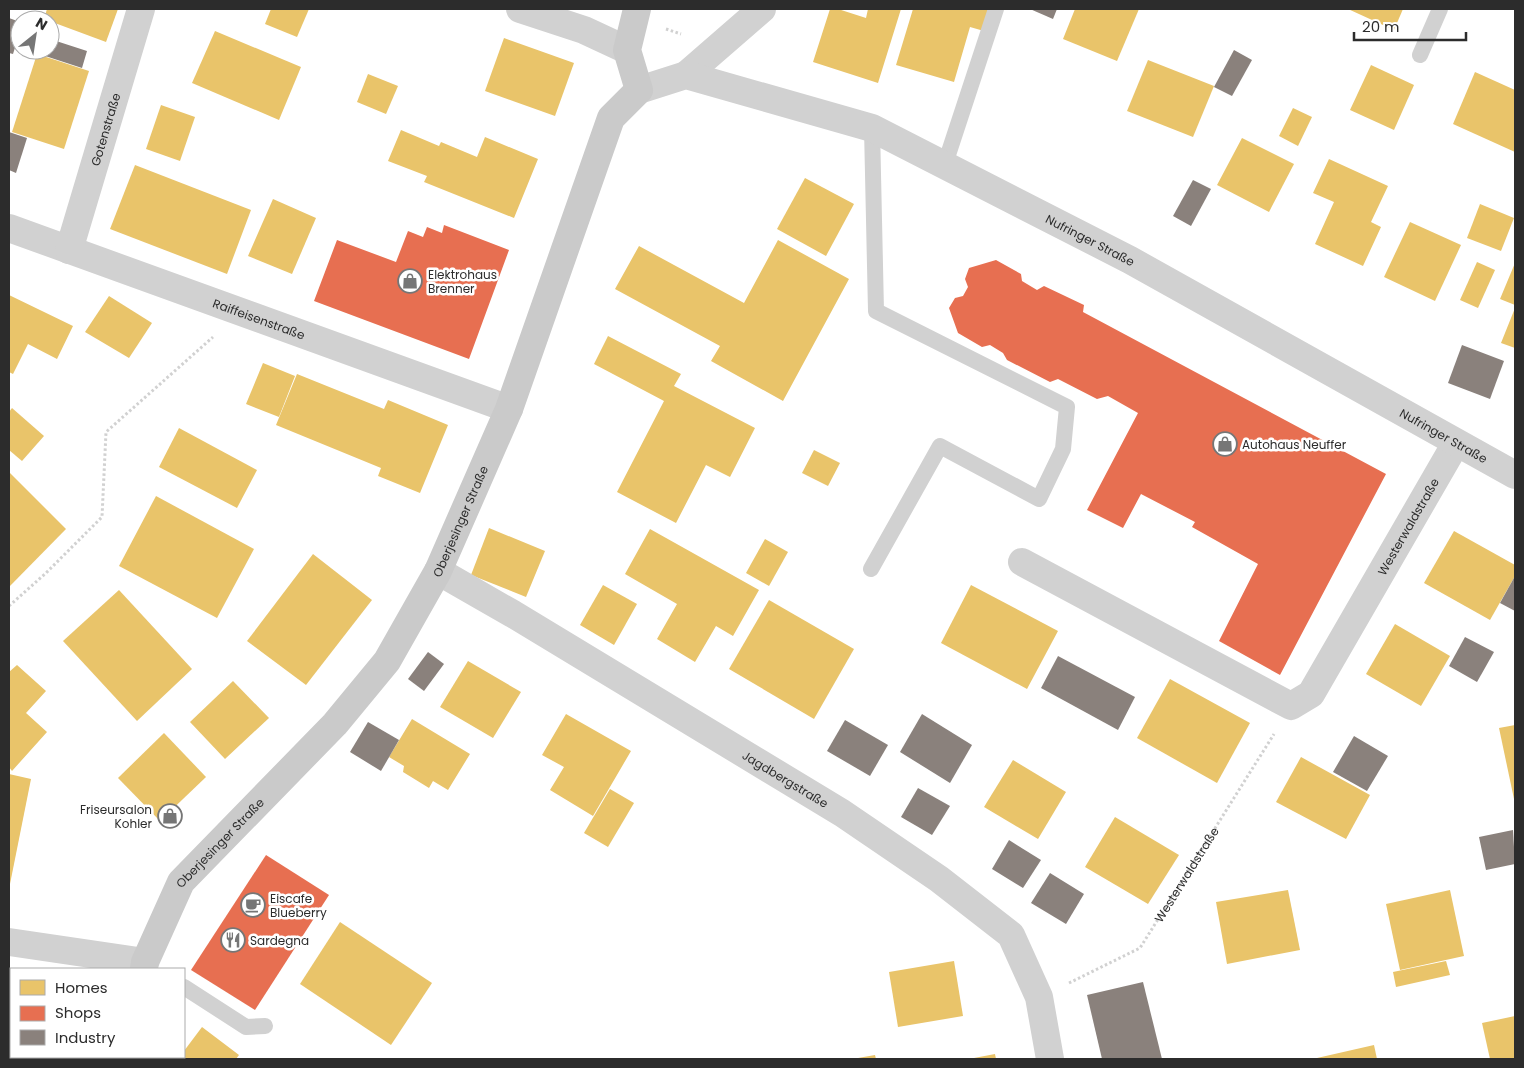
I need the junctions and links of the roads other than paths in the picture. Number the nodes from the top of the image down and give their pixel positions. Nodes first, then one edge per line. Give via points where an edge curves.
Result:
1 (141, 9) edge
2 (520, 9) edge
3 (762, 9) edge
4 (996, 9) edge
5 (1440, 9) edge
6 (636, 13) edge
7 (627, 50) junction
8 (1420, 55) dead end
9 (686, 75) junction
10 (639, 90) junction
11 (872, 128) junction
12 (945, 164) junction
13 (9, 228) edge
14 (69, 250) junction
15 (509, 409) junction
16 (1456, 442) junction
17 (1515, 475) edge
18 (1022, 562) dead end
19 (871, 569) dead end
20 (438, 571) junction
21 (9, 942) edge
22 (148, 967) edge
23 (185, 988) edge
24 (265, 1026) dead end
25 (1050, 1059) edge

1 - 14 street, Gotenstraße
2 - 7 street via 584,30
3 - 9 street
4 - 12 lane
5 - 8 lane
6 - 7 main road
7 - 10 main road
9 - 10 street
9 - 11 street, Nufringer Straße
10 - 15 main road, Oberjesinger Straße via 611,118
11 - 12 street, Nufringer Straße
11 - 19 lane via 876,311 1067,407 1063,449 1039,499 940,446
12 - 16 street, Nufringer Straße via 1130,260
13 - 14 street, Raiffeisenstraße
14 - 15 street, Raiffeisenstraße
15 - 20 main road, Oberjesinger Straße
16 - 17 street, Nufringer Straße
16 - 18 street, Westerwaldstraße via 1311,694 1291,706
20 - 22 main road, Oberjesinger Straße via 387,660 335,724 182,882
20 - 25 street, Jagdbergstraße via 842,813 939,879 1011,934 1039,997
21 - 22 street
23 - 24 lane via 246,1027

